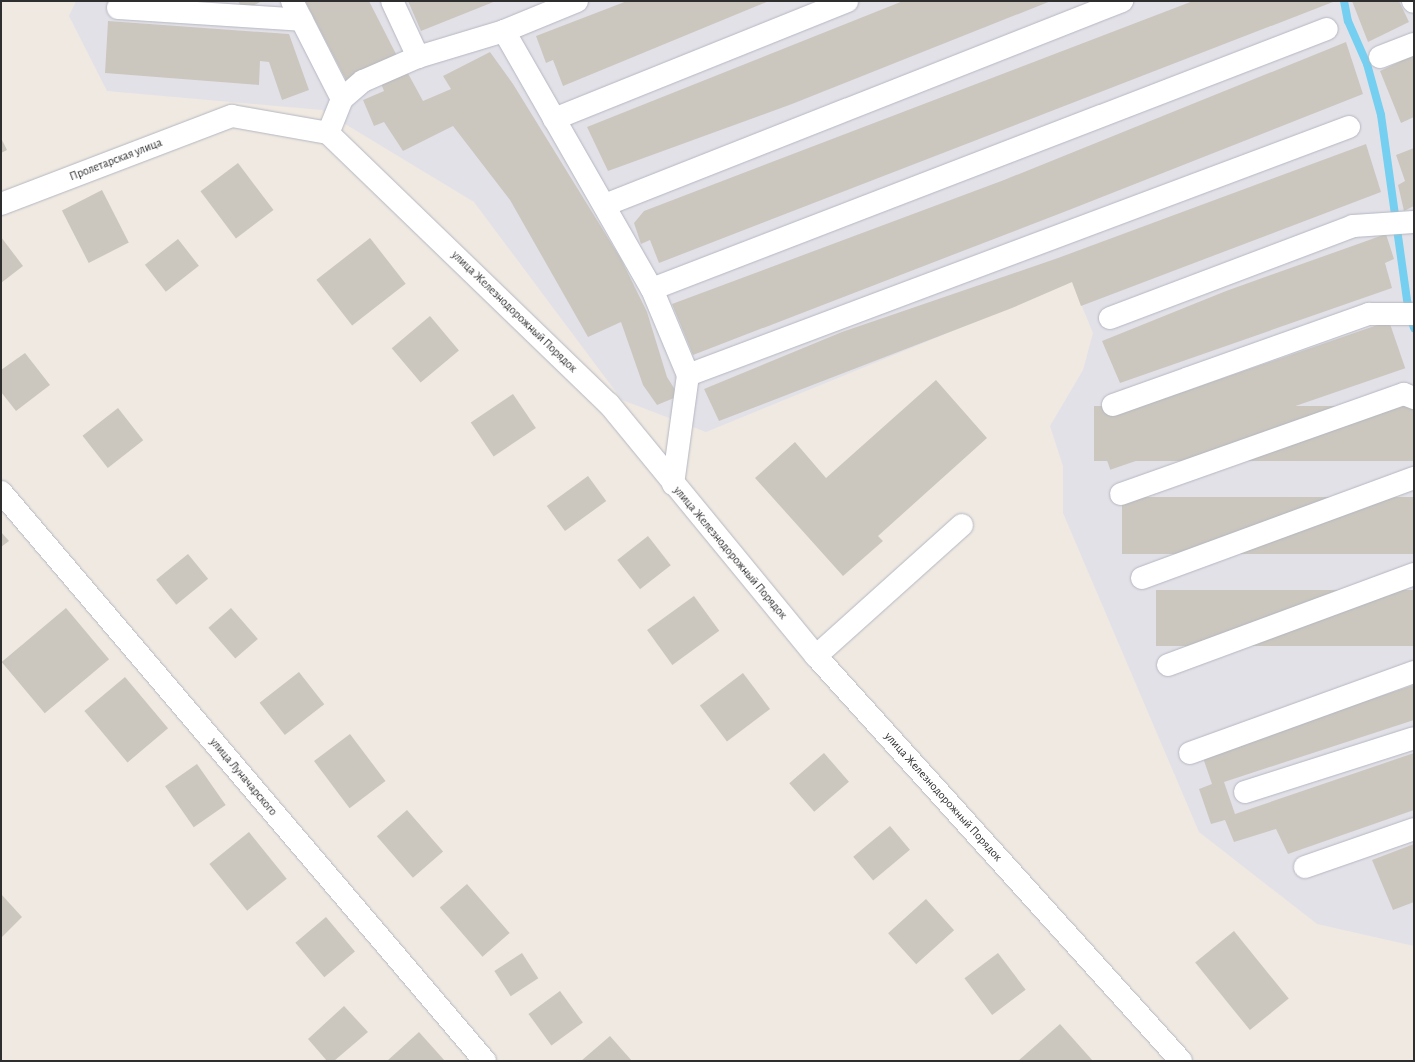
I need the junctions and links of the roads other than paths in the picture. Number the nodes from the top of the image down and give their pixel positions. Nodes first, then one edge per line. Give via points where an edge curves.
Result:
1 (392, 1) edge
2 (577, 1) edge
3 (847, 1) edge
4 (1122, 1) edge
5 (118, 8) dead end
6 (297, 10) edge
7 (1327, 29) dead end
8 (504, 31) junction
9 (1414, 44) edge
10 (418, 56) junction
11 (1380, 57) dead end
12 (342, 99) junction
13 (554, 119) junction
14 (1349, 127) dead end
15 (328, 133) junction
16 (1, 204) edge
17 (605, 205) junction
18 (1414, 222) edge
19 (652, 289) junction
20 (1414, 314) edge
21 (1110, 318) dead end
22 (688, 375) junction
23 (1414, 398) edge
24 (1114, 405) dead end
25 (1414, 478) edge
26 (673, 484) junction
27 (1, 492) edge
28 (1122, 494) dead end
29 (962, 525) dead end
30 (1414, 574) edge
31 (1142, 578) dead end
32 (816, 656) junction
33 (1168, 665) dead end
34 (1414, 672) edge
35 (1414, 738) edge
36 (1190, 754) dead end
37 (1245, 792) dead end
38 (1414, 829) edge
39 (1305, 867) dead end
40 (485, 1061) edge
41 (1181, 1061) edge

1 - 10 street
2 - 8 street
3 - 13 street
4 - 17 street
5 - 6 street
6 - 12 street
7 - 19 street
8 - 10 street
8 - 13 street
9 - 11 street
10 - 12 street via 363,81
12 - 15 street
13 - 17 street
14 - 22 street
15 - 16 street, Пролетарская улица via 232,116
15 - 26 street, улица Железнодорожный Порядок via 609,404
17 - 19 street
18 - 21 street via 1353,226
19 - 22 street
20 - 24 street via 1369,314
22 - 26 street
23 - 28 street via 1404,394
25 - 31 street
26 - 32 street, улица Железнодорожный Порядок
27 - 40 street, улица Луначарского
29 - 32 street
30 - 33 street
32 - 41 street, улица Железнодорожный Порядок
34 - 36 street
35 - 37 street
38 - 39 street

